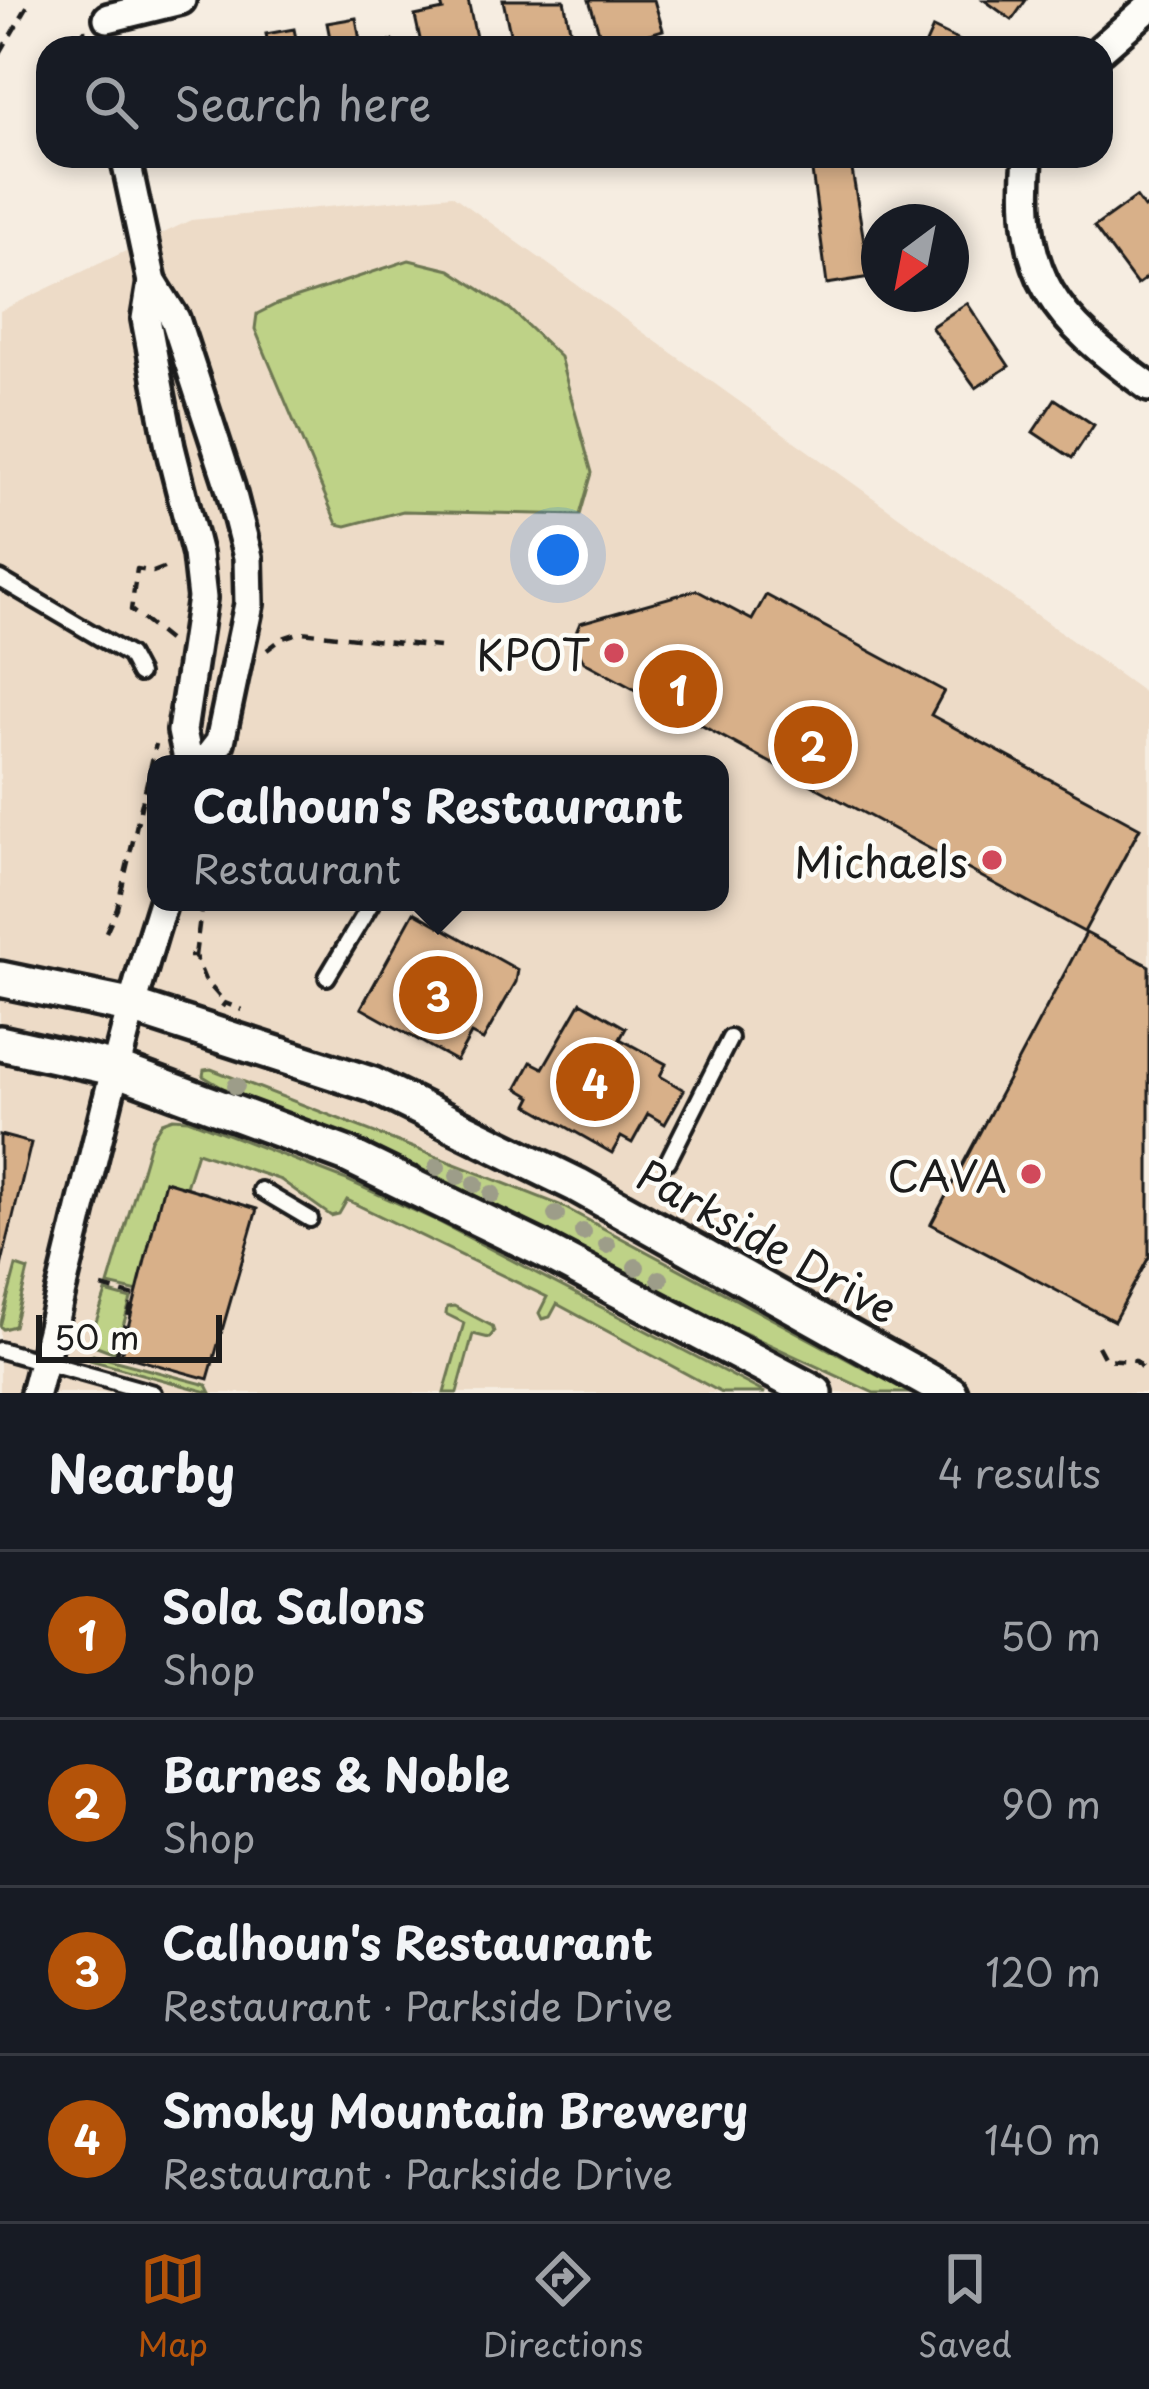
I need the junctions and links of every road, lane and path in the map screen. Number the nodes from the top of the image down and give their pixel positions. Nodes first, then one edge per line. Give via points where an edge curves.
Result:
1 (32, 0) edge
2 (181, 0) edge
3 (1149, 7) edge
4 (107, 9) edge
5 (1113, 38) edge
6 (0, 53) edge
7 (128, 168) edge
8 (1027, 168) edge
9 (152, 282) junction
10 (1149, 387) edge
11 (230, 487) junction
12 (183, 500) junction
13 (0, 579) edge
14 (135, 592) dead end
15 (173, 646) dead end
16 (440, 647) dead end
17 (261, 655) dead end
18 (139, 674) dead end
19 (156, 743) dead end
20 (153, 755) edge
21 (187, 755) edge
22 (210, 755) edge
23 (147, 781) edge
24 (160, 911) edge
25 (200, 911) edge
26 (367, 911) edge
27 (106, 932) dead end
28 (327, 977) dead end
29 (0, 979) edge
30 (225, 1003) dead end
31 (129, 1006) junction
32 (730, 1038) dead end
33 (0, 1043) edge
34 (113, 1068) junction
35 (668, 1161) dead end
36 (260, 1190) dead end
37 (310, 1219) dead end
38 (102, 1287) dead end
39 (1098, 1346) dead end
40 (0, 1350) edge
41 (116, 1358) dead end
42 (43, 1361) junction
43 (1145, 1372) dead end
44 (35, 1393) edge
45 (153, 1393) edge
46 (814, 1393) edge
47 (950, 1393) edge

1 - 6 path
2 - 4 street
3 - 5 street
7 - 9 street
8 - 10 street via 1033,256 1053,304
9 - 11 street via 175,319
9 - 12 street via 146,319
11 - 12 street
11 - 22 street via 248,557 249,604 220,742
12 - 21 street via 202,598 182,731
13 - 18 lane via 129,655
14 - 15 path via 131,610
16 - 17 path via 301,632
19 - 20 path
23 - 27 path
24 - 31 street
25 - 30 path via 192,956
26 - 28 lane
29 - 31 street, Parkside Drive
31 - 34 street
31 - 47 street, Parkside Drive via 373,1085 578,1185
32 - 35 lane
33 - 34 street
34 - 42 street
34 - 46 street via 345,1154
36 - 37 lane
38 - 41 path via 134,1296
39 - 43 path via 1106,1359 1136,1361
40 - 42 lane
42 - 44 street
42 - 45 lane

